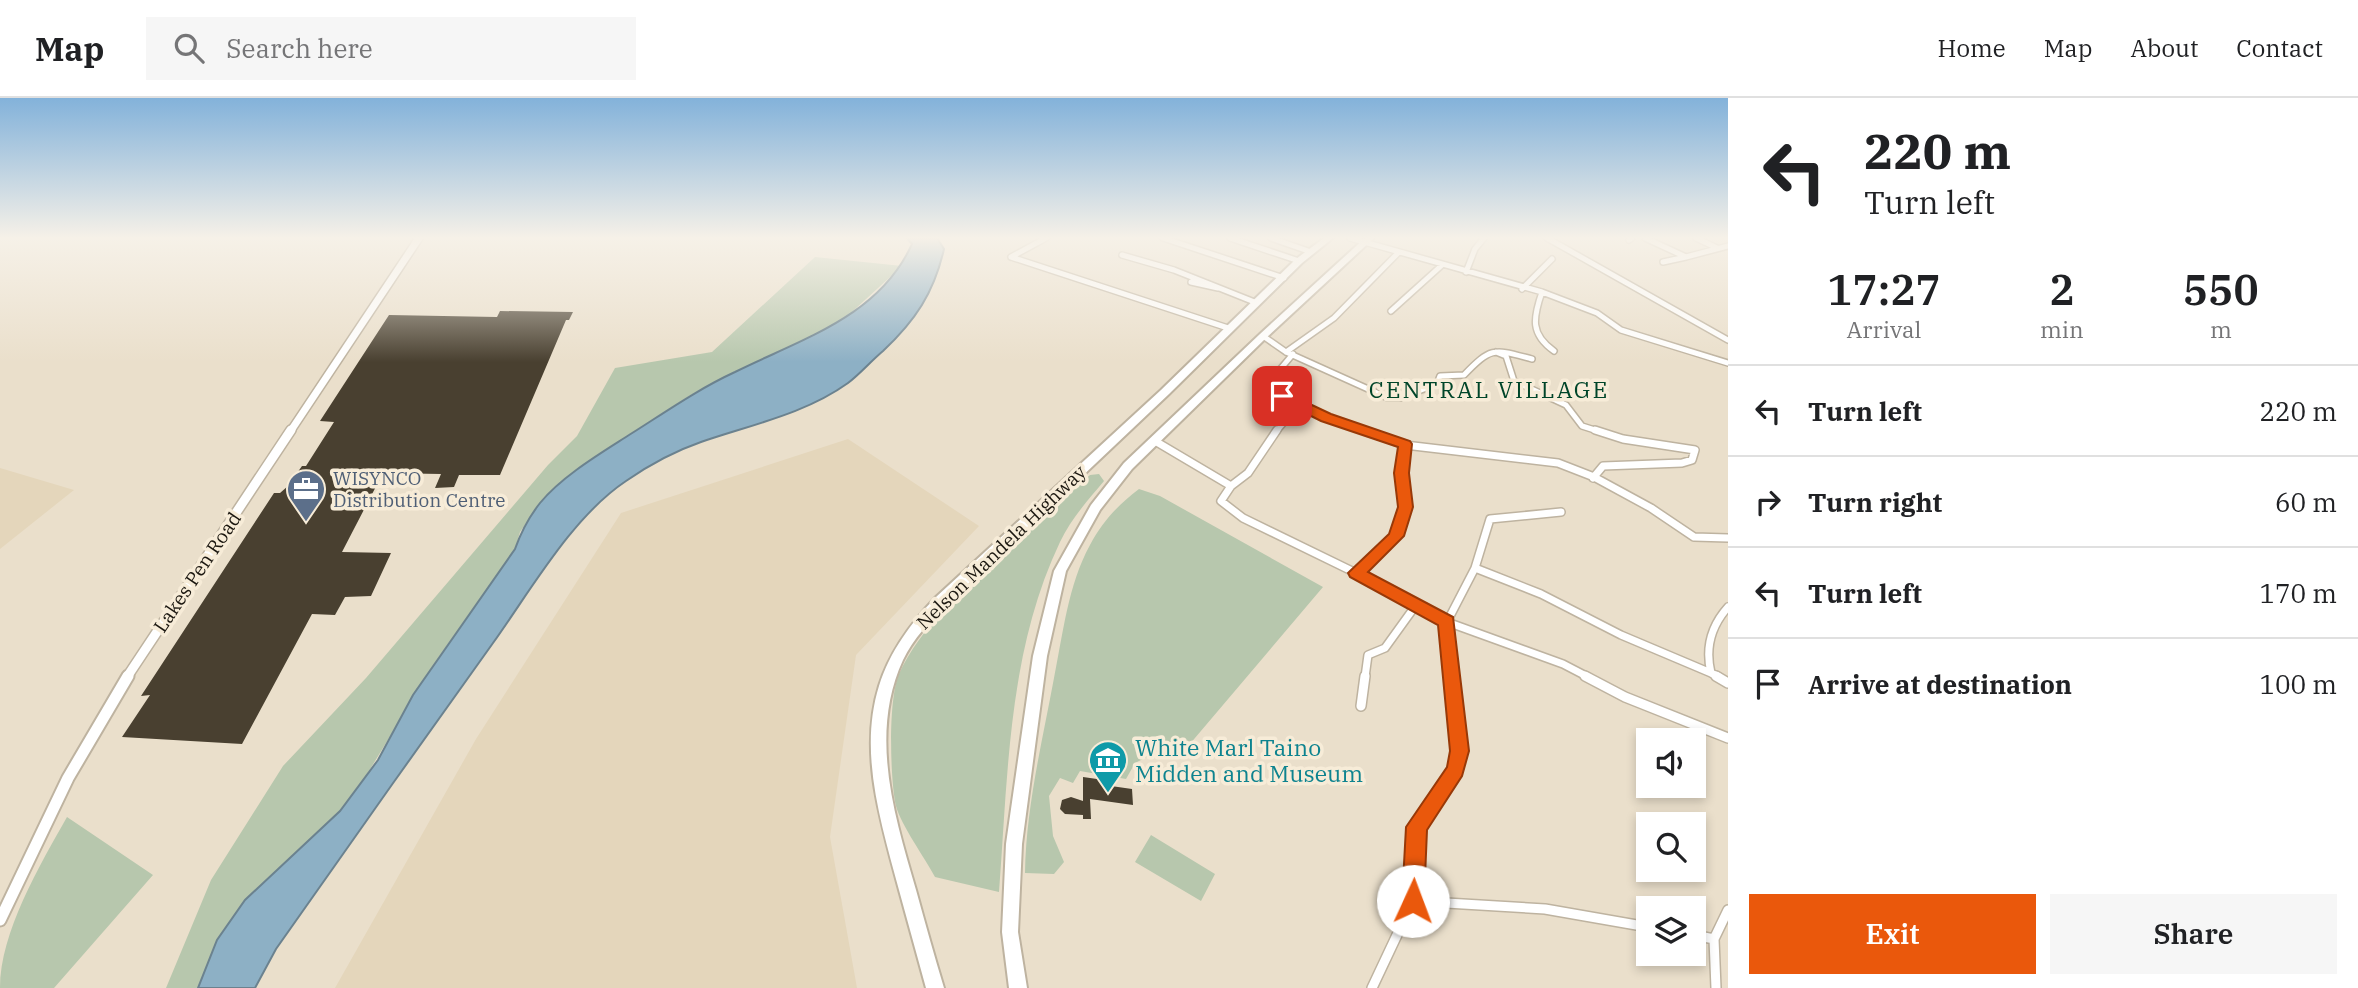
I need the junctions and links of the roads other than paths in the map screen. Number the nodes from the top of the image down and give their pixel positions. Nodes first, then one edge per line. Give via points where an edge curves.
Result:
1 (391, 280) edge
2 (1080, 280) edge
3 (1206, 280) edge
4 (1282, 280) edge
5 (1324, 280) edge
6 (1372, 280) edge
7 (1431, 280) edge
8 (1491, 280) edge
9 (1531, 280) edge
10 (1622, 280) edge
11 (1191, 282) dead end
12 (1218, 288) junction
13 (1522, 289) junction
14 (1542, 292) junction
15 (1257, 303) junction
16 (1391, 311) dead end
17 (1231, 329) junction
18 (1263, 335) junction
19 (1726, 337) edge
20 (1553, 351) dead end
21 (1496, 352) junction
22 (1289, 353) junction
23 (1532, 359) dead end
24 (1728, 363) edge
25 (1299, 405) junction
26 (1156, 441) junction
27 (1405, 444) junction
28 (1593, 478) junction
29 (1231, 486) junction
30 (1561, 512) dead end
31 (1728, 538) edge
32 (1475, 568) junction
33 (1356, 573) junction
34 (1416, 605) junction
35 (1728, 607) edge
36 (1447, 622) junction
37 (1711, 673) junction
38 (1728, 683) edge
39 (1361, 706) dead end
40 (1728, 738) edge
41 (1413, 901) junction
42 (1728, 910) edge
43 (0, 920) edge
44 (1636, 925) edge
45 (1706, 937) edge
46 (1714, 939) junction
47 (935, 988) edge
48 (1018, 988) edge
49 (1372, 988) edge
50 (1716, 988) edge

1 - 43 street, Lakes Pen Road via 115,696 39,830
2 - 17 street
3 - 12 street
4 - 15 highway, Nelson Mandela Highway
5 - 18 highway, Nelson Mandela Highway
6 - 22 street via 1334,318
7 - 16 street
8 - 13 street
9 - 13 street
10 - 19 street
11 - 12 street
12 - 15 street
13 - 14 street
14 - 20 street via 1531,321 1538,340
14 - 24 street via 1597,313 1621,330
15 - 17 highway, Nelson Mandela Highway
17 - 47 highway, Nelson Mandela Highway via 941,601 911,633 895,661 881,707 878,770
18 - 22 street
18 - 26 highway, Nelson Mandela Highway
21 - 22 street via 1484,354 1464,375 1440,376 1437,384 1400,398 1376,394
21 - 23 street
21 - 28 street via 1506,356 1514,381 1566,405 1582,426 1623,439 1695,450 1692,460 1681,464 1603,466
22 - 25 street via 1266,386
25 - 27 street
25 - 29 street via 1248,474
26 - 29 street
26 - 48 highway, Nelson Mandela Highway via 1128,467 1096,508 1060,571 1038,668 1014,844 1010,932
27 - 28 street via 1558,463
27 - 33 street via 1401,473 1405,507 1396,536
28 - 31 street via 1694,537
29 - 33 street via 1221,501 1228,509
30 - 32 street via 1490,519
32 - 36 street
32 - 37 street
33 - 34 street
34 - 36 street
34 - 39 street via 1385,648 1368,655
35 - 37 street via 1716,618 1707,657
36 - 40 street via 1563,664 1625,697
36 - 41 street via 1460,751 1455,770 1417,827
37 - 38 street
41 - 44 street via 1545,909
41 - 49 street
42 - 46 street
45 - 46 street
46 - 50 street

